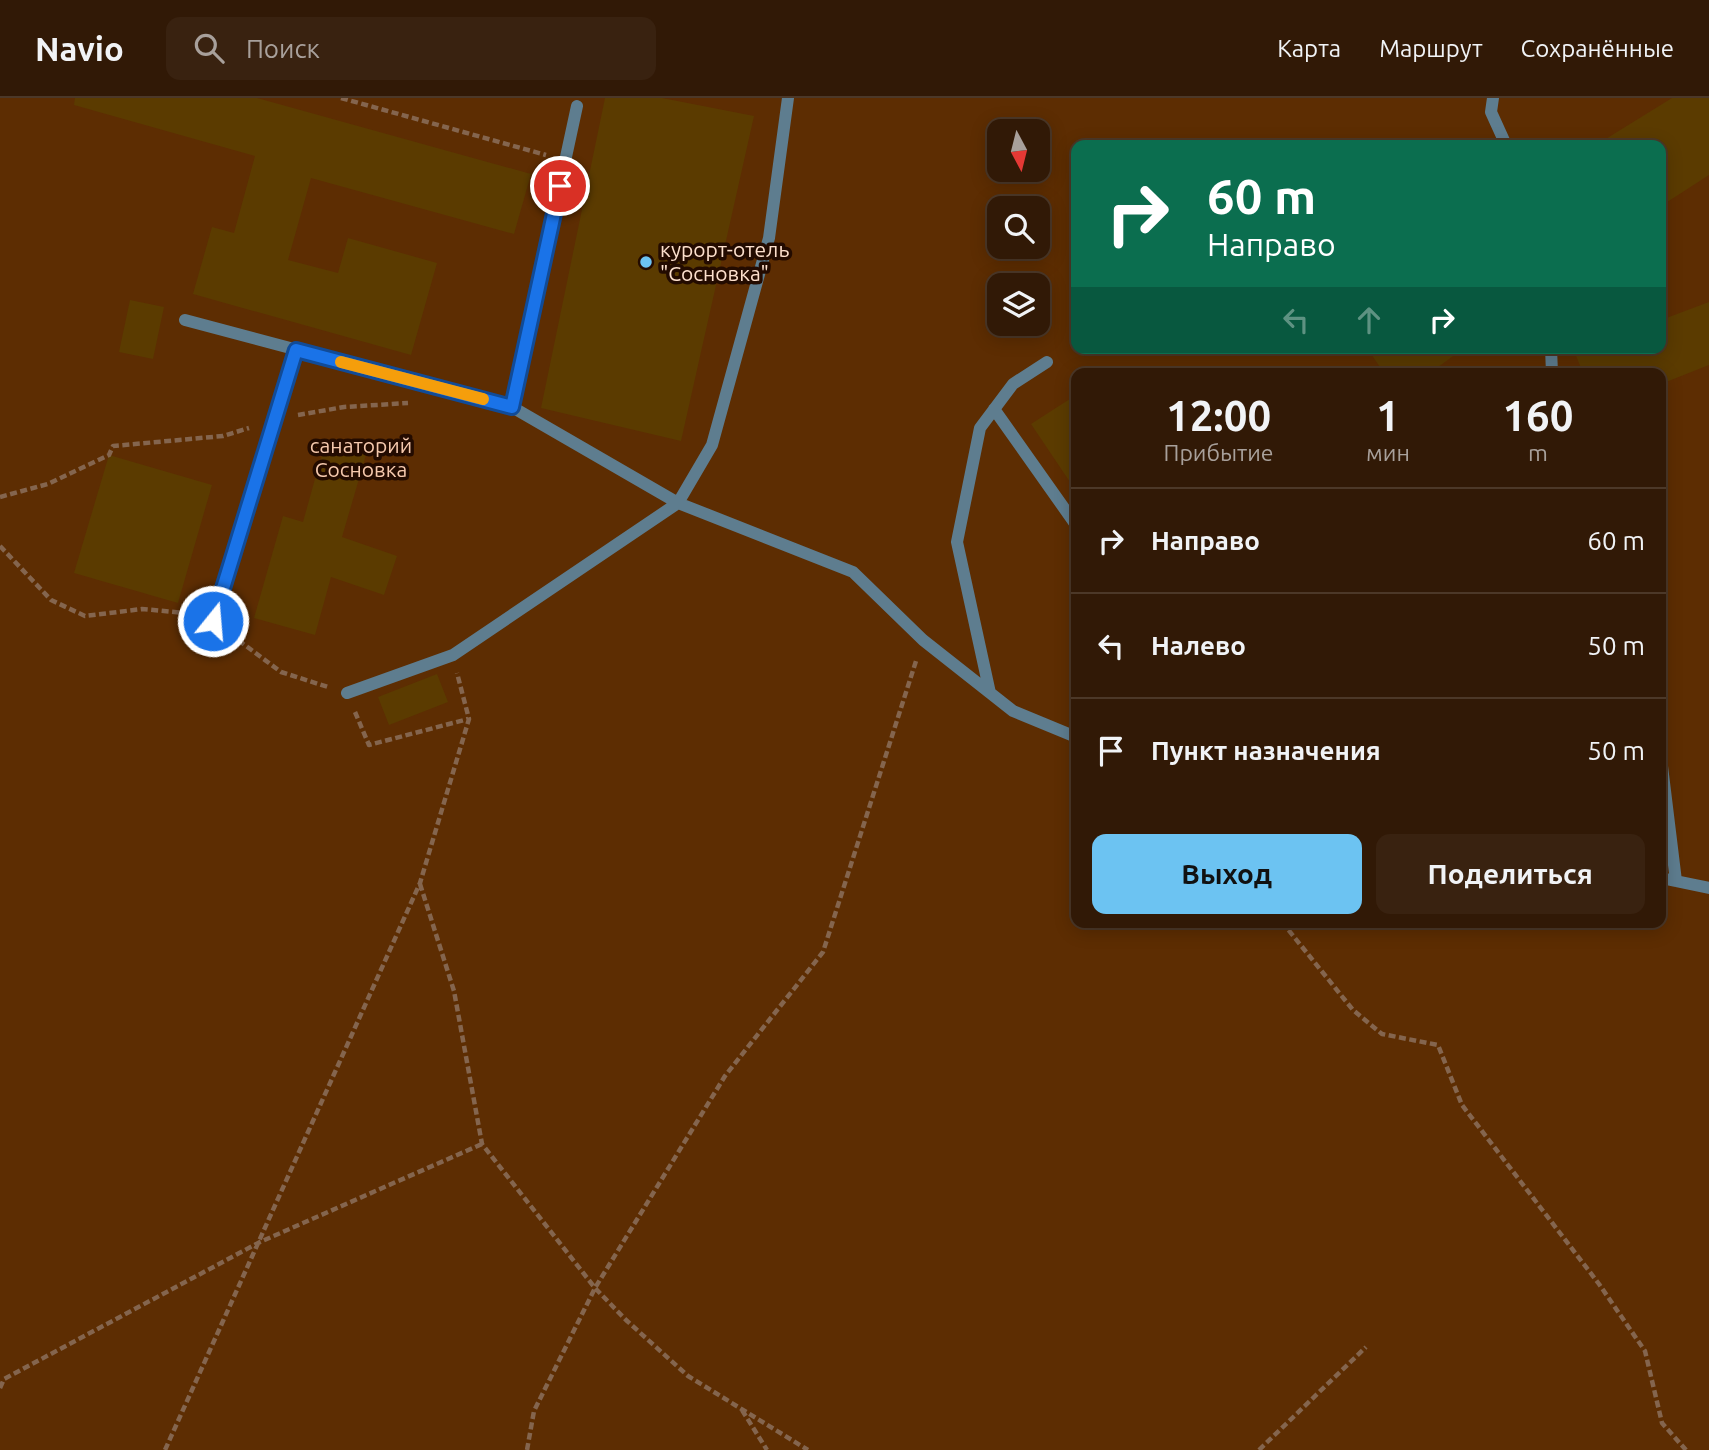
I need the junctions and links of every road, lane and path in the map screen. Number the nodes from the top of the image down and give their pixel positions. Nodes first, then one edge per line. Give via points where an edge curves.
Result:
1 (341, 98) edge
2 (788, 98) edge
3 (1493, 98) edge
4 (577, 106) dead end
5 (1504, 140) edge
6 (566, 161) junction
7 (185, 320) dead end
8 (296, 350) junction
9 (1047, 362) dead end
10 (512, 407) junction
11 (994, 409) junction
12 (678, 503) junction
13 (1071, 518) edge
14 (0, 546) edge
15 (213, 621) junction
16 (923, 640) junction
17 (453, 655) junction
18 (347, 693) junction
19 (990, 693) junction
20 (469, 719) junction
21 (1071, 735) edge
22 (1666, 799) edge
23 (1666, 879) edge
24 (1676, 881) junction
25 (420, 883) junction
26 (1709, 888) edge
27 (1287, 928) edge
28 (482, 1144) junction
29 (260, 1242) junction
30 (595, 1288) junction
31 (1366, 1347) dead end
32 (0, 1388) edge
33 (742, 1409) junction
34 (165, 1450) edge
35 (527, 1450) edge
36 (767, 1450) edge
37 (808, 1450) edge
38 (1259, 1450) edge
39 (1686, 1450) edge

1 - 6 path
2 - 12 lane via 769,238 712,445
3 - 5 lane via 1491,112
4 - 6 lane
6 - 10 lane
7 - 8 lane
8 - 10 lane
8 - 15 lane
9 - 11 lane via 1013,384
10 - 12 lane
11 - 13 lane
11 - 19 lane via 980,428 957,542
12 - 16 lane via 853,572
12 - 17 lane
14 - 15 path via 51,600 85,616 142,609 205,615
15 - 18 path via 281,672
16 - 19 lane
16 - 30 path via 823,953 725,1076
17 - 18 lane
17 - 20 path
18 - 20 path via 369,745
19 - 21 lane via 1013,711
20 - 25 path
22 - 24 lane
23 - 24 lane
24 - 26 lane
25 - 28 path via 454,991
25 - 29 path
27 - 39 path via 1353,1010 1382,1034 1438,1045 1462,1105 1645,1351 1662,1423
28 - 29 path
28 - 30 path
29 - 32 path via 4,1379
29 - 34 path
30 - 33 path via 688,1376
30 - 35 path via 534,1411
31 - 38 path
33 - 36 path
33 - 37 path

